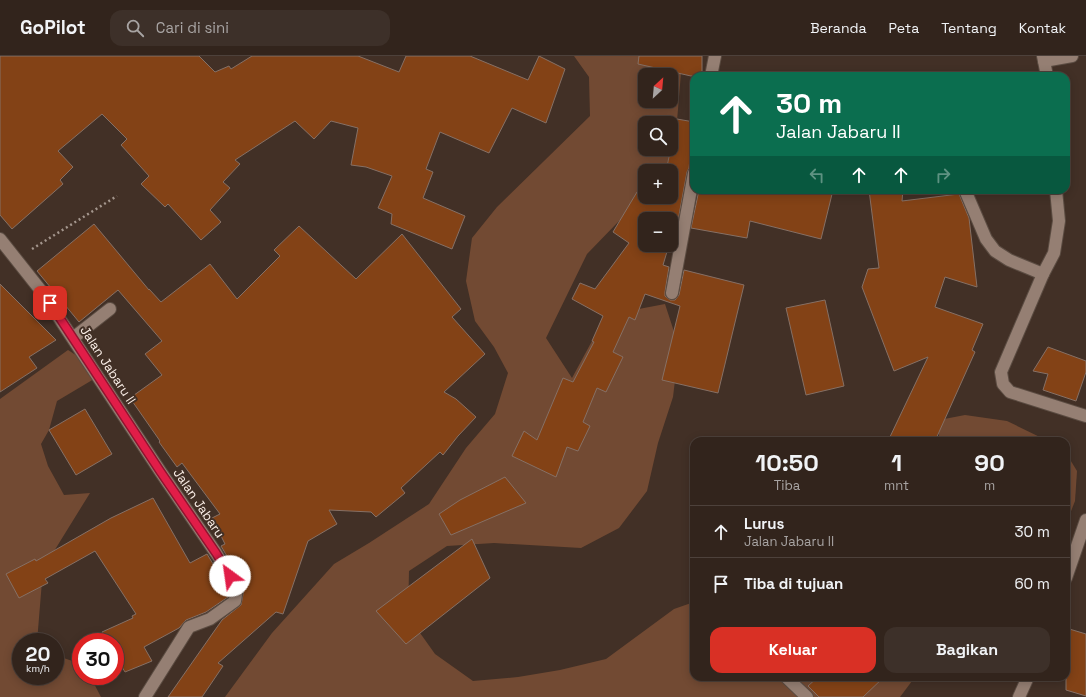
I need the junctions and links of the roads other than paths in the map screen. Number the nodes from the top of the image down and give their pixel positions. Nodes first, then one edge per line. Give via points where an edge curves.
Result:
1 (715, 56) edge
2 (1072, 56) edge
3 (1043, 58) edge
4 (712, 72) edge
5 (1046, 72) edge
6 (690, 194) edge
7 (967, 194) edge
8 (1056, 194) edge
9 (0, 239) edge
10 (1043, 274) junction
11 (672, 294) dead end
12 (110, 309) dead end
13 (73, 338) junction
14 (1086, 416) edge
15 (160, 471) joint
16 (1086, 520) edge
17 (1070, 566) edge
18 (790, 681) edge
19 (1026, 681) edge
20 (145, 697) edge
21 (807, 697) edge
22 (1019, 697) edge

1 - 4 street
2 - 3 street
3 - 5 street
6 - 11 street
7 - 10 street via 986,239 994,251
8 - 10 street via 1059,221 1057,241
9 - 13 street, Jalan Jabaru II via 42,292
10 - 14 street via 1001,372 1003,384 1010,392
12 - 13 street
13 - 15 street, Jalan Jabaru II
15 - 20 street, Jalan Jabaru via 237,588 235,601 210,619 189,627
16 - 17 street
18 - 21 street
19 - 22 street

